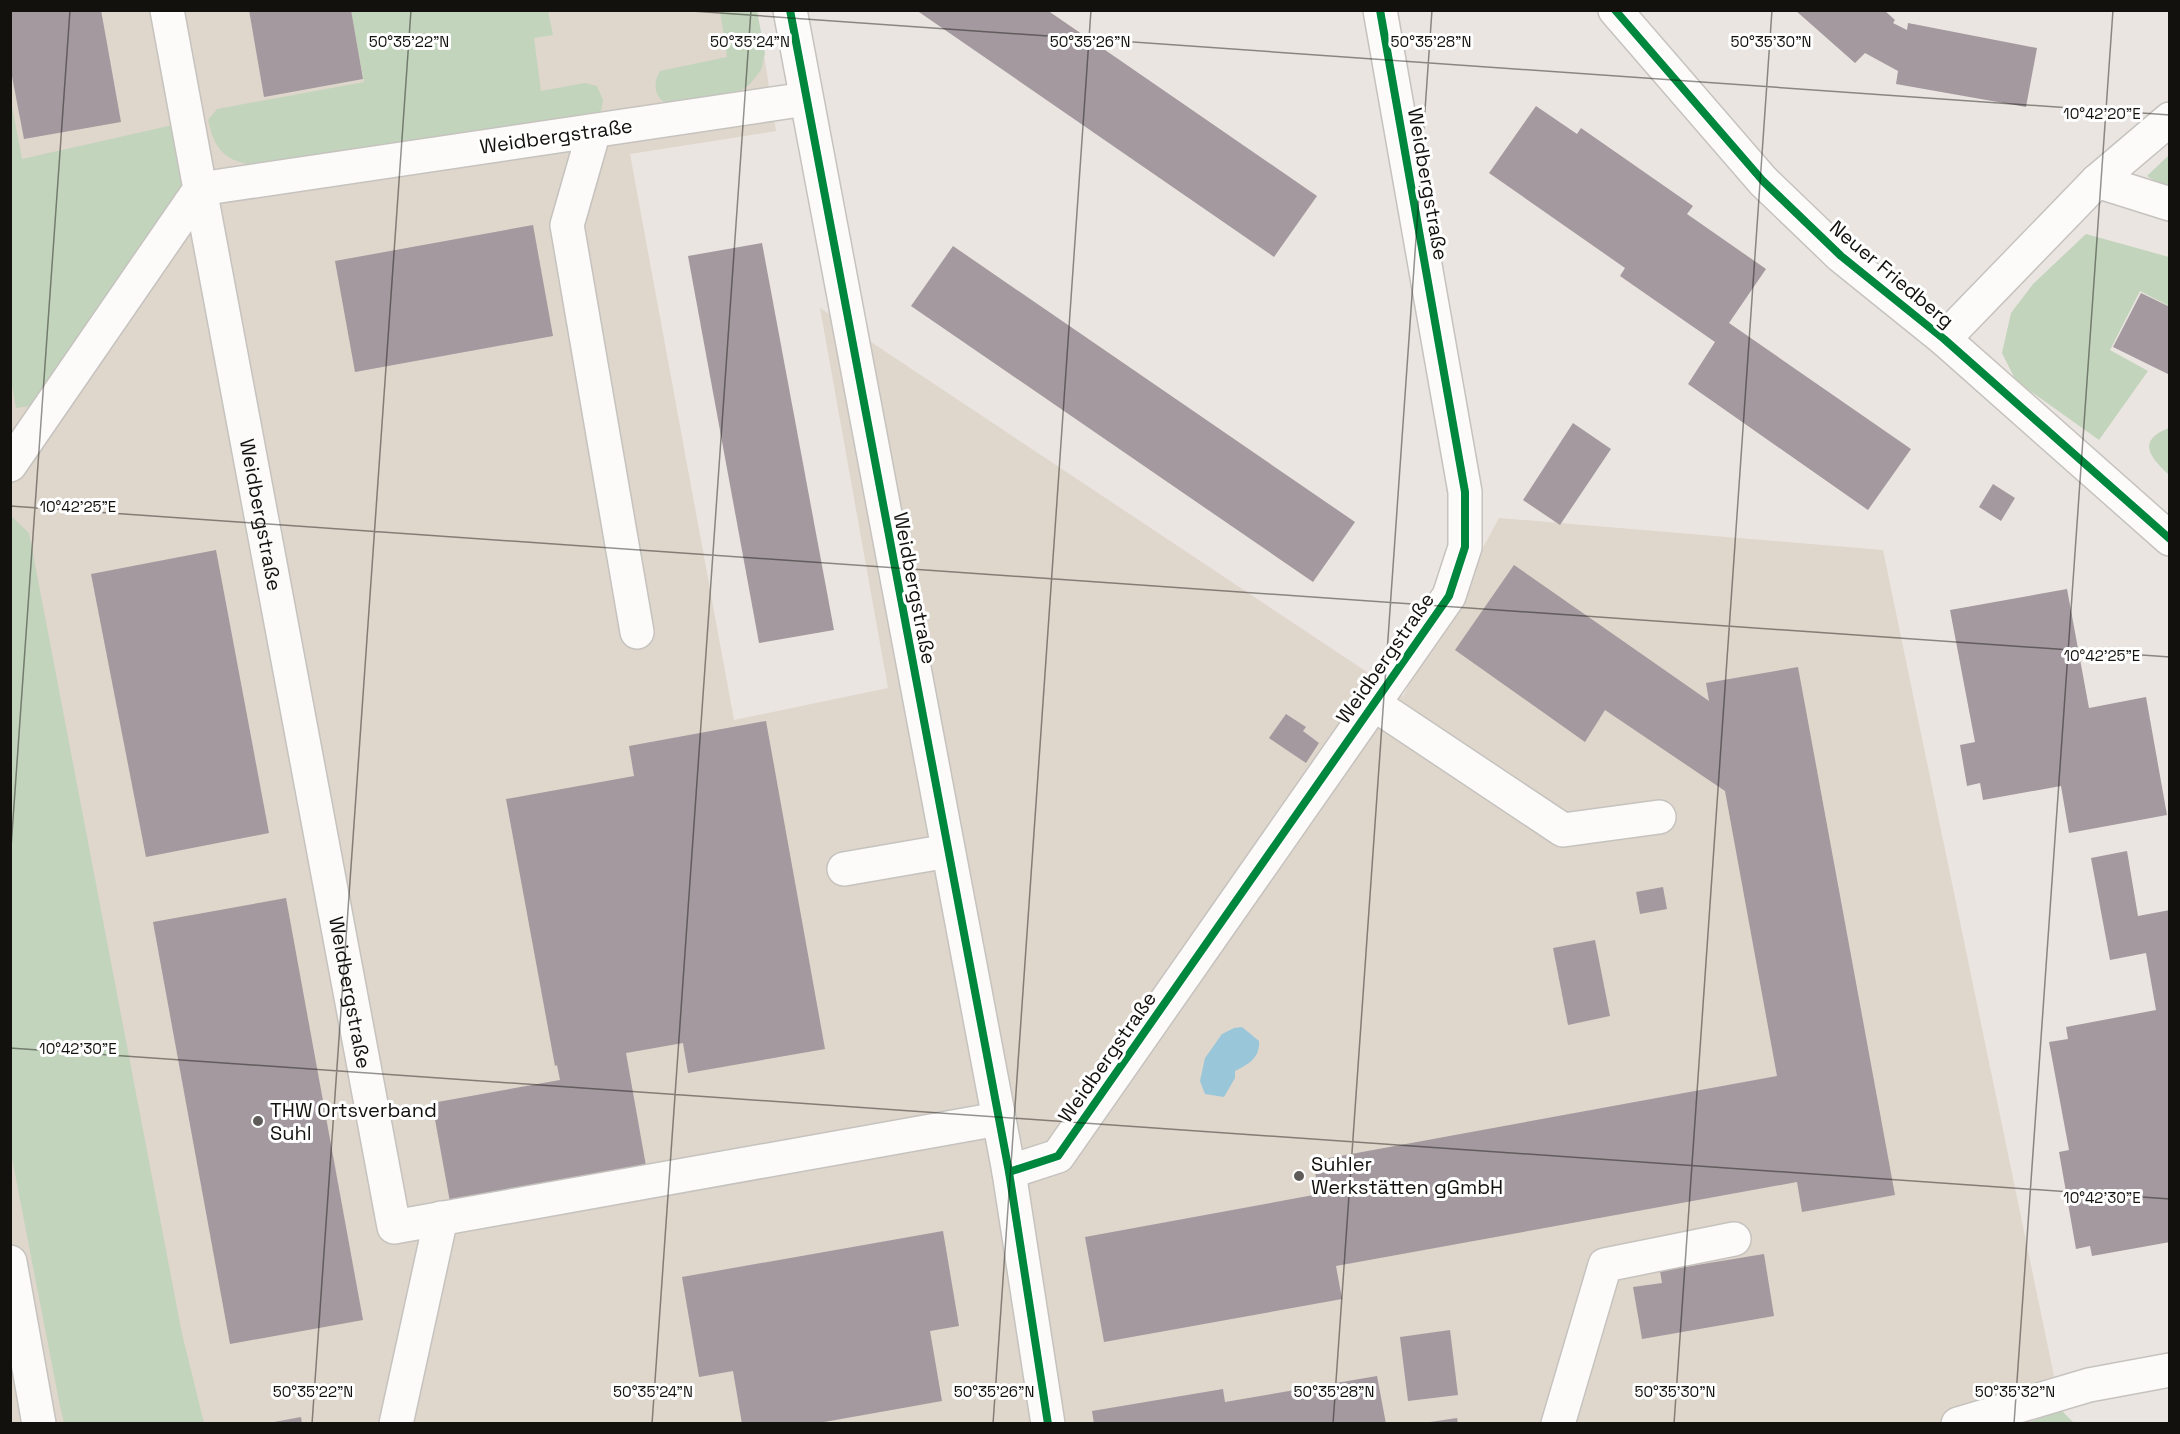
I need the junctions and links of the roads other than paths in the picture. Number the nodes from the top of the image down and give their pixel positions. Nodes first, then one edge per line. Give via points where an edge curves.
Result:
1 (167, 10) edge
2 (790, 10) edge
3 (1380, 10) edge
4 (1615, 10) edge
5 (806, 99) junction
6 (2169, 119) edge
7 (594, 130) junction
8 (2097, 181) junction
9 (200, 189) junction
10 (2169, 204) edge
11 (1944, 339) junction
12 (14, 451) edge
13 (2169, 539) edge
14 (637, 632) dead end
15 (1374, 704) junction
16 (1659, 817) dead end
17 (948, 851) junction
18 (844, 869) dead end
19 (998, 1119) junction
20 (1009, 1172) junction
21 (441, 1218) junction
22 (1734, 1239) dead end
23 (10, 1262) edge
24 (2169, 1370) edge
25 (1974, 1421) edge
26 (39, 1424) edge
27 (396, 1424) edge
28 (1048, 1424) edge
29 (1558, 1424) edge

1 - 9 street
2 - 5 street, Weidbergstraße
3 - 15 street, Weidbergstraße via 1465,492 1465,547 1449,596
4 - 11 street, Neuer Friedberg via 1763,182 1841,256
5 - 7 street, Weidbergstraße
5 - 17 street, Weidbergstraße
6 - 8 street, Neuer Friedberg
7 - 9 street, Weidbergstraße
7 - 14 street via 567,225
8 - 10 street
8 - 11 street, Neuer Friedberg
9 - 12 street
9 - 21 street, Weidbergstraße via 394,1227
11 - 13 street, Neuer Friedberg
15 - 16 street via 1563,830
15 - 20 street, Weidbergstraße via 1058,1156
17 - 18 street
17 - 19 street, Weidbergstraße
19 - 20 street, Weidbergstraße
19 - 21 street, Weidbergstraße
20 - 28 street, Weidbergstraße
21 - 27 street
22 - 29 street via 1605,1265
23 - 26 street
24 - 25 street via 2089,1385

